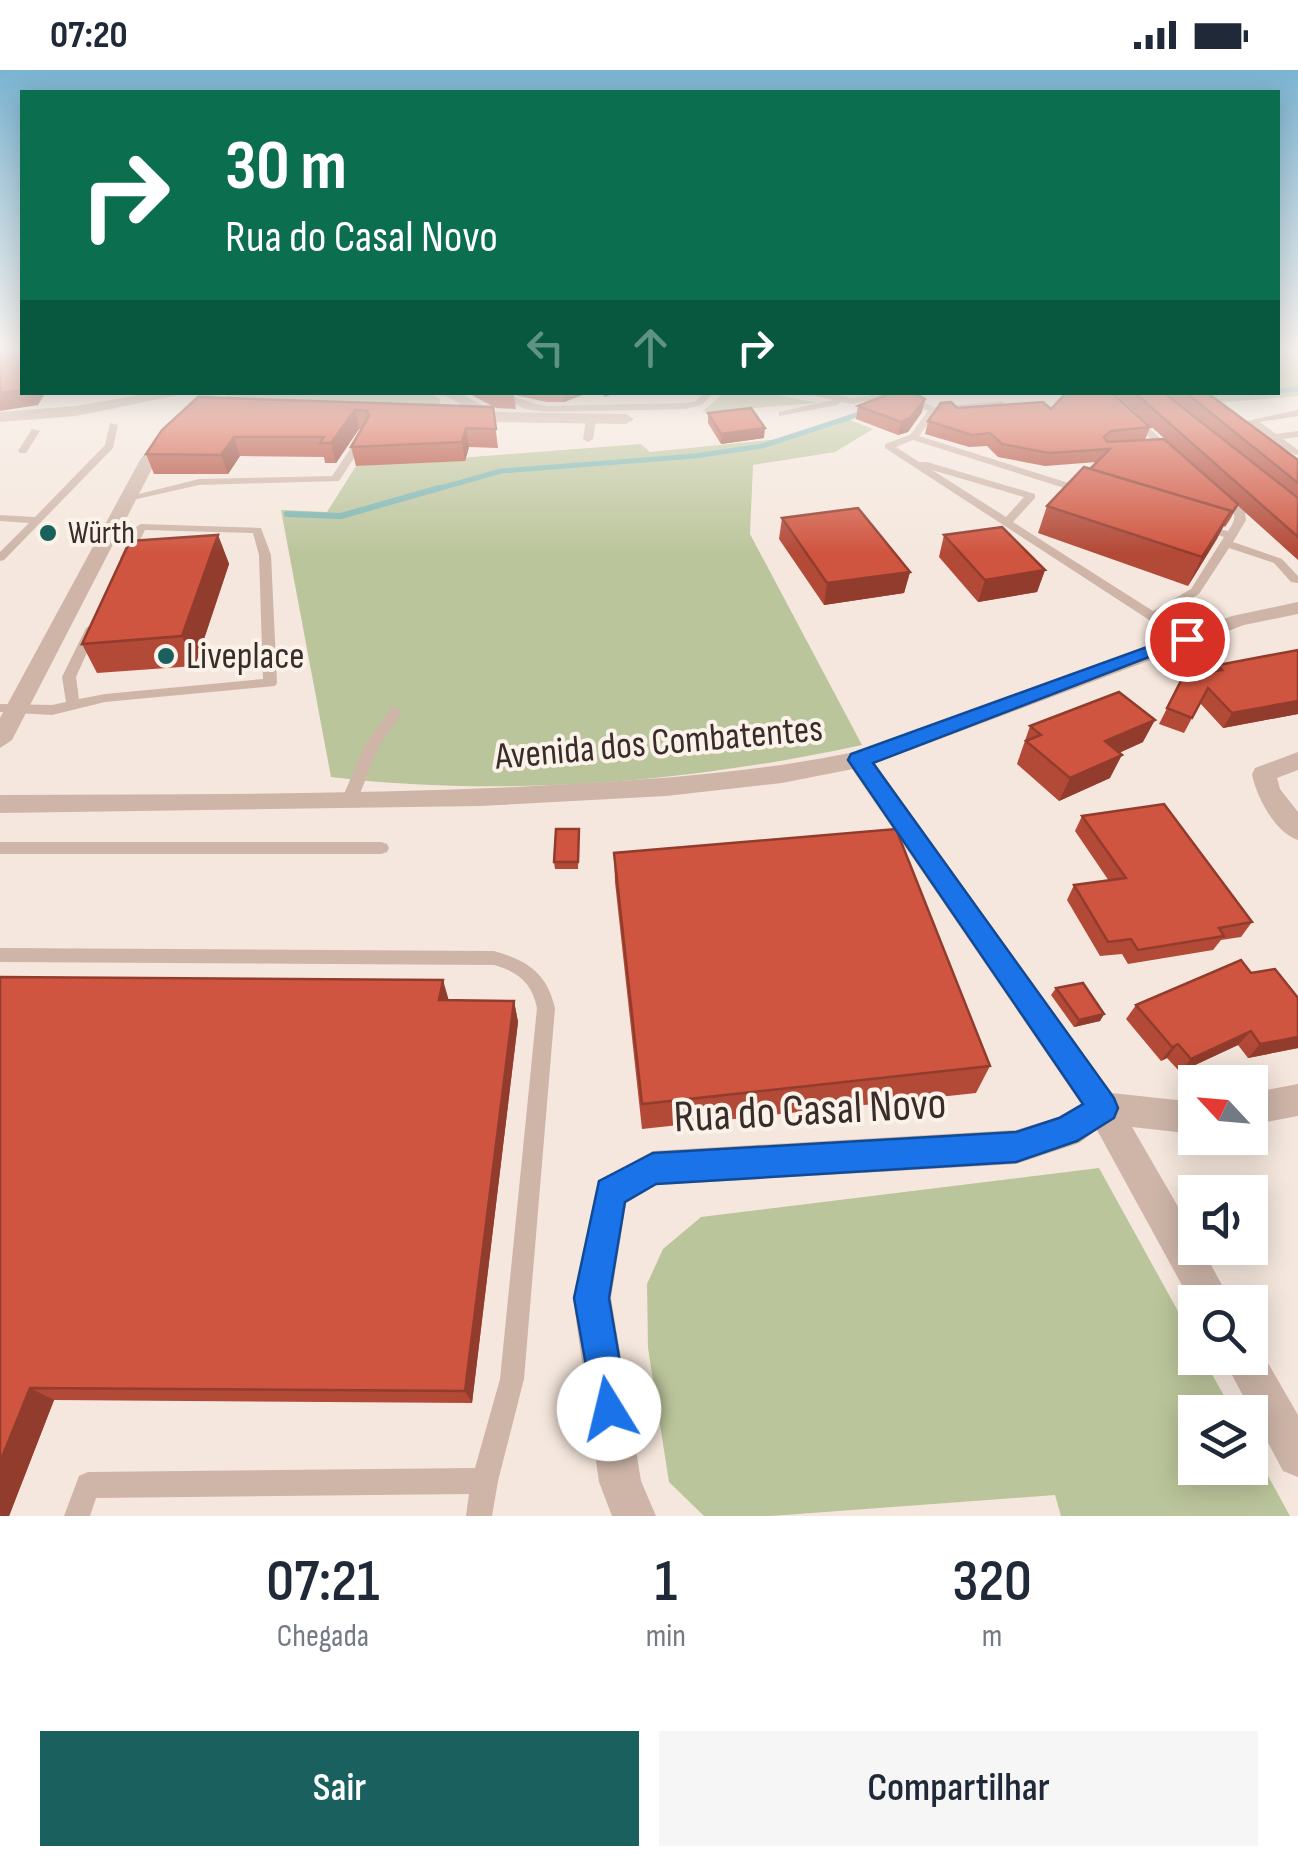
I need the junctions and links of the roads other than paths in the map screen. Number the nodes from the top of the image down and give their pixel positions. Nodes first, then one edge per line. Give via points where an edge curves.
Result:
1 (183, 418) edge
2 (565, 418) edge
3 (926, 418) edge
4 (1133, 418) edge
5 (1254, 418) edge
6 (591, 419) junction
7 (626, 419) dead end
8 (112, 425) dead end
9 (35, 430) dead end
10 (365, 434) edge
11 (1298, 434) edge
12 (913, 436) junction
13 (1271, 437) junction
14 (588, 439) dead end
15 (1164, 445) junction
16 (1145, 447) edge
17 (22, 451) dead end
18 (1297, 453) edge
19 (1178, 458) edge
20 (918, 466) junction
21 (990, 483) junction
22 (1207, 483) edge
23 (1098, 495) edge
24 (128, 498) junction
25 (972, 501) junction
26 (0, 518) edge
27 (38, 520) junction
28 (1006, 523) junction
29 (1193, 524) edge
30 (1229, 540) junction
31 (0, 558) edge
32 (117, 577) edge
33 (1297, 581) edge
34 (1298, 608) edge
35 (101, 611) edge
36 (1152, 617) junction
37 (1187, 639) junction
38 (73, 705) junction
39 (8, 709) edge
40 (395, 712) dead end
41 (0, 740) edge
42 (859, 760) junction
43 (1298, 760) edge
44 (349, 801) junction
45 (0, 804) edge
46 (1298, 830) edge
47 (0, 848) edge
48 (381, 848) dead end
49 (2, 956) edge
50 (1298, 1100) edge
51 (1268, 1106) edge
52 (1103, 1108) junction
53 (1178, 1116) edge
54 (1202, 1285) edge
55 (1253, 1375) edge
56 (1298, 1456) edge
57 (482, 1480) junction
58 (77, 1516) edge
59 (478, 1516) edge
60 (634, 1516) edge

1 - 24 street via 156,448
2 - 6 street
3 - 12 lane
4 - 15 lane
5 - 13 lane via 1253,425
6 - 7 street
6 - 14 lane
8 - 27 lane via 110,446
9 - 17 lane
10 - 24 lane via 335,479 199,482
11 - 13 lane
12 - 20 lane via 888,446
12 - 23 lane
13 - 18 lane
15 - 16 lane
15 - 19 lane
20 - 21 lane via 927,462
20 - 25 lane
21 - 25 lane
21 - 28 lane via 1031,496
22 - 30 lane via 1242,516
24 - 39 street
25 - 28 lane
26 - 27 lane
27 - 31 lane
28 - 36 lane
29 - 30 lane
30 - 33 lane via 1273,558
30 - 36 lane via 1195,591
32 - 38 lane via 141,527 257,530 265,554 270,682
34 - 37 street, Avenida dos Combatentes
35 - 38 lane via 69,678
36 - 37 lane
37 - 42 street, Avenida dos Combatentes
38 - 39 lane
39 - 41 street
40 - 44 lane via 370,747
42 - 44 street, Avenida dos Combatentes via 660,787
42 - 52 street
43 - 46 street via 1264,774 1268,792
44 - 45 street, Avenida dos Combatentes
47 - 48 lane
49 - 57 lane via 494,958 534,975 546,1008 512,1380
50 - 51 street
52 - 53 street
52 - 54 street
52 - 60 street, Rua do Casal Novo via 1066,1131 1016,1147 653,1168 610,1193 592,1298 620,1482
55 - 56 street
57 - 58 lane via 88,1486
57 - 59 lane

